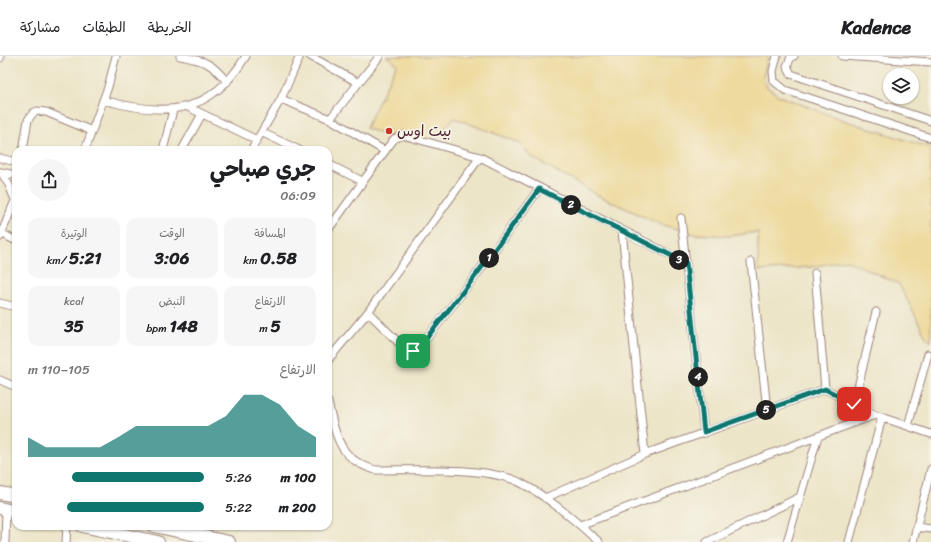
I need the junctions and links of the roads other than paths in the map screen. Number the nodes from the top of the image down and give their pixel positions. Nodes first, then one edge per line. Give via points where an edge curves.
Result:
1 (116, 56) edge
2 (180, 56) edge
3 (246, 56) edge
4 (300, 56) edge
5 (310, 56) edge
6 (777, 56) edge
7 (794, 56) edge
8 (842, 56) edge
9 (379, 57) dead end
10 (931, 62) edge
11 (227, 82) junction
12 (358, 82) junction
13 (281, 99) junction
14 (103, 100) junction
15 (188, 107) junction
16 (173, 110) junction
17 (202, 114) junction
18 (330, 119) junction
19 (931, 121) edge
20 (92, 131) junction
21 (262, 133) junction
22 (931, 138) edge
23 (257, 140) junction
24 (24, 146) edge
25 (86, 146) edge
26 (164, 146) edge
27 (184, 146) edge
28 (253, 146) edge
29 (290, 146) edge
30 (385, 151) junction
31 (0, 158) edge
32 (480, 158) junction
33 (12, 161) edge
34 (332, 166) edge
35 (0, 172) edge
36 (12, 174) edge
37 (362, 181) junction
38 (539, 189) junction
39 (12, 192) edge
40 (12, 207) edge
41 (680, 218) dead end
42 (332, 224) edge
43 (622, 231) junction
44 (1, 235) edge
45 (12, 239) edge
46 (751, 262) dead end
47 (686, 263) junction
48 (815, 273) dead end
49 (0, 303) edge
50 (12, 306) edge
51 (368, 312) junction
52 (876, 312) dead end
53 (928, 354) dead end
54 (332, 355) edge
55 (0, 380) edge
56 (12, 385) edge
57 (825, 389) junction
58 (854, 404) junction
59 (767, 410) junction
60 (332, 416) edge
61 (879, 416) junction
62 (908, 426) junction
63 (704, 432) junction
64 (931, 434) edge
65 (818, 436) junction
66 (644, 454) junction
67 (931, 469) edge
68 (0, 493) edge
69 (12, 495) edge
70 (800, 497) junction
71 (545, 498) junction
72 (8, 510) edge
73 (580, 525) junction
74 (916, 526) junction
75 (931, 529) edge
76 (67, 530) edge
77 (121, 530) edge
78 (150, 530) edge
79 (173, 530) edge
80 (152, 541) edge
81 (5, 542) edge
82 (66, 542) edge
83 (229, 542) edge
84 (600, 542) edge
85 (707, 542) edge
86 (787, 542) edge
87 (849, 542) edge
88 (913, 542) edge

1 - 14 street
2 - 11 street via 201,60 215,67
3 - 11 street
4 - 13 street
5 - 12 street
6 - 22 street via 773,71 774,81 785,90
7 - 19 street via 787,66 791,74
8 - 10 street
9 - 12 street
11 - 15 street
12 - 18 street
13 - 18 street
13 - 21 street
14 - 16 street via 131,108
14 - 20 street
15 - 16 street
15 - 17 street
16 - 26 street
17 - 23 street
17 - 27 street
18 - 30 street
20 - 24 street via 46,112 37,111 28,120
20 - 25 street
21 - 23 street
21 - 29 street
23 - 28 street
30 - 32 street via 394,139 403,135
30 - 37 street
31 - 33 street
32 - 38 street
32 - 51 street
34 - 37 street
35 - 36 street
35 - 39 street
37 - 42 street
38 - 43 street
38 - 51 street via 419,348 413,351 406,350
40 - 44 street
41 - 47 street
43 - 47 street
43 - 66 street
44 - 45 street
46 - 59 street
47 - 63 street
48 - 57 street
49 - 50 street
51 - 54 street
52 - 58 street
53 - 62 street
55 - 56 street
57 - 58 street
57 - 59 street
58 - 61 street
59 - 63 street
60 - 71 street via 340,445 355,462 365,467 376,470 493,474 521,482
61 - 62 street
61 - 65 street
61 - 87 street
62 - 64 street
63 - 66 street
65 - 70 street
65 - 73 street
66 - 71 street
67 - 74 street
68 - 69 main road
70 - 85 street
70 - 86 street
71 - 73 street
72 - 81 street
73 - 84 street
74 - 75 street
74 - 88 street
76 - 82 street
77 - 80 main road
78 - 80 main road
79 - 83 main road

